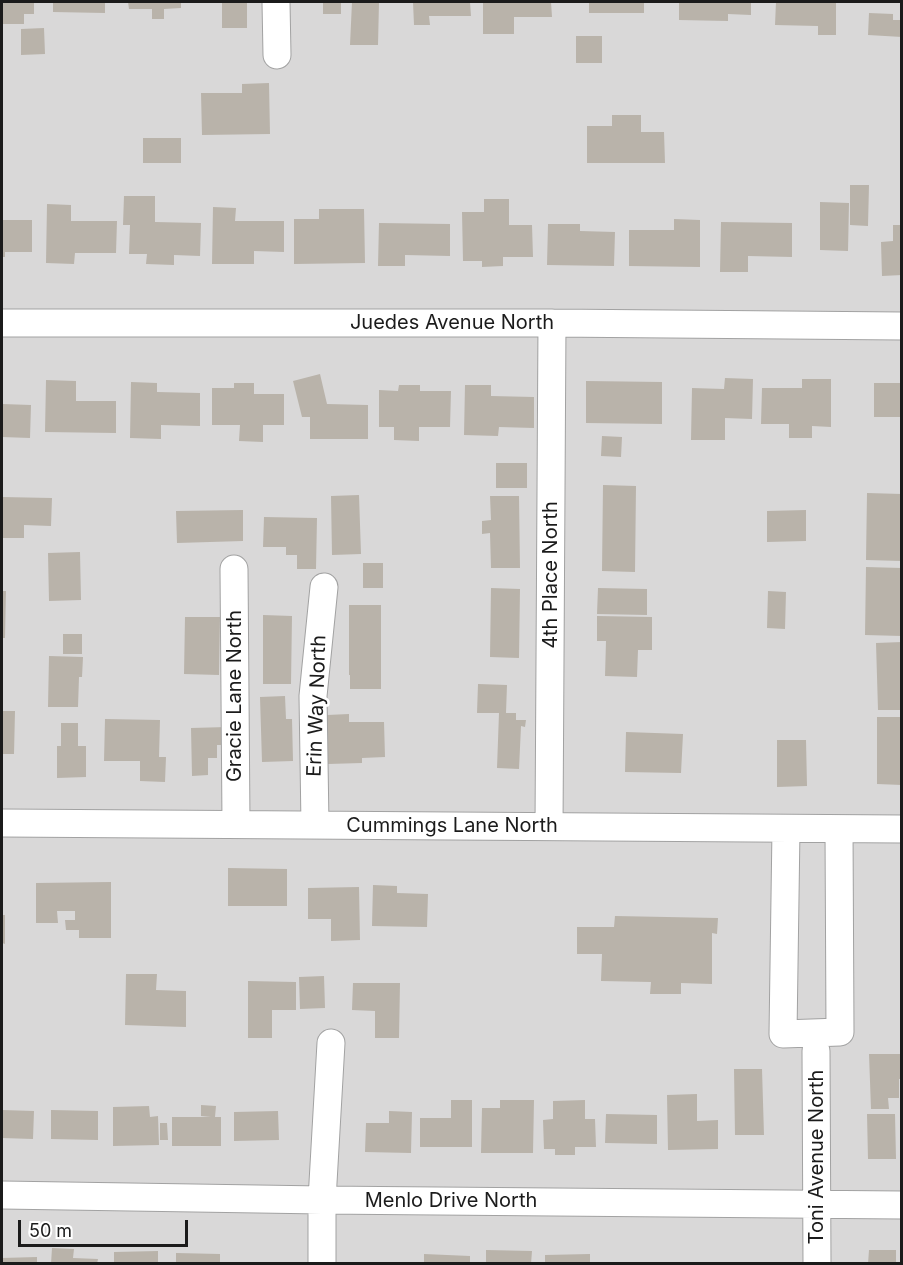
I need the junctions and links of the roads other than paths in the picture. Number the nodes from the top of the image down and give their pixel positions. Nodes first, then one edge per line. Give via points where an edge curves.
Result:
1 (276, 2) edge
2 (277, 55) dead end
3 (2, 323) edge
4 (552, 323) junction
5 (902, 326) edge
6 (234, 569) dead end
7 (324, 587) dead end
8 (2, 823) edge
9 (236, 823) junction
10 (315, 825) junction
11 (549, 826) junction
12 (786, 829) junction
13 (839, 829) junction
14 (902, 829) edge
15 (331, 1043) dead end
16 (816, 1051) dead end
17 (2, 1195) edge
18 (322, 1200) junction
19 (817, 1204) junction
20 (902, 1204) edge
21 (322, 1263) edge
22 (817, 1263) edge

1 - 2 street
3 - 4 street, Juedes Avenue North
4 - 5 street, Juedes Avenue North
4 - 11 street, 4th Place North
6 - 9 street, Gracie Lane North
7 - 10 street, Erin Way North via 313,696
8 - 9 street, Cummings Lane North
9 - 10 street, Cummings Lane North
10 - 11 street, Cummings Lane North
11 - 12 street, Cummings Lane North
12 - 13 street, Cummings Lane North
12 - 13 street via 783,1034 840,1032
13 - 14 street, Cummings Lane North
15 - 18 street
16 - 19 street, Toni Avenue North
17 - 18 street, Menlo Drive North
18 - 19 street, Menlo Drive North
18 - 21 street
19 - 20 street, Menlo Drive North
19 - 22 street, Toni Avenue North

